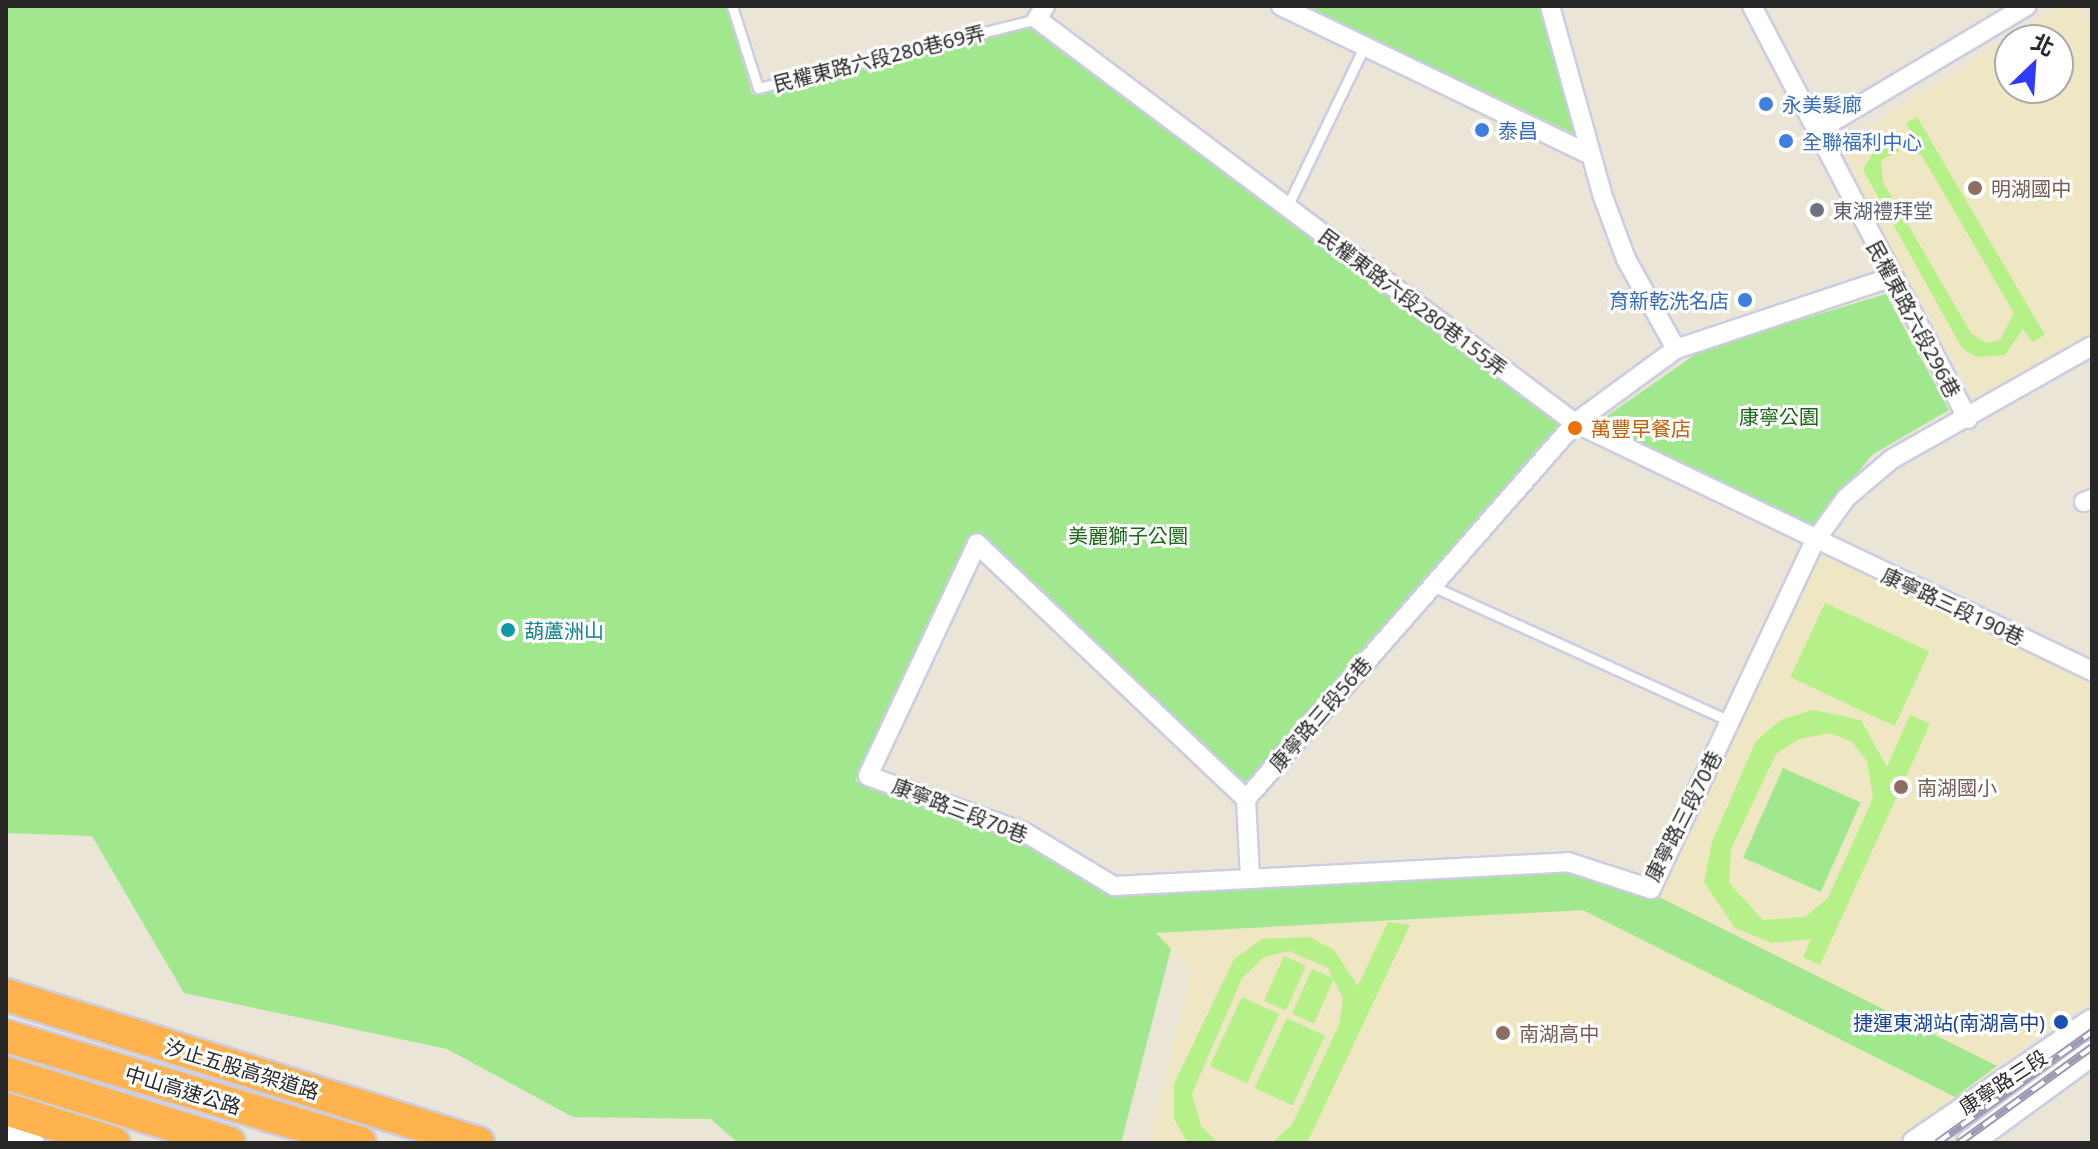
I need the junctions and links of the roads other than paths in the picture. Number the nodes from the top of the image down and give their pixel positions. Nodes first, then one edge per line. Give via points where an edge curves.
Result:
1 (732, 6) edge
2 (1281, 6) edge
3 (1550, 6) edge
4 (1752, 6) edge
5 (2027, 6) edge
6 (1041, 13) edge
7 (1364, 47) junction
8 (1817, 131) junction
9 (1591, 155) junction
10 (1287, 207) junction
11 (1890, 278) junction
12 (2092, 346) edge
13 (1676, 349) junction
14 (1968, 419) junction
15 (1575, 423) junction
16 (1815, 541) junction
17 (1432, 586) junction
18 (2092, 671) edge
19 (1730, 721) junction
20 (1246, 799) junction
21 (1250, 879) junction
22 (6, 995) edge
23 (2092, 1022) edge
24 (6, 1036) edge
25 (2092, 1053) edge
26 (6, 1073) edge
27 (6, 1109) edge
28 (6, 1134) edge
29 (35, 1143) edge
30 (114, 1143) edge
31 (229, 1143) edge
32 (360, 1143) edge
33 (478, 1143) edge
34 (1915, 1143) edge
35 (1969, 1143) edge

1 - 6 lane, 民權東路六段280巷69弄 via 758,88
2 - 7 street
3 - 9 street
4 - 8 street, 民權東路六段296巷
5 - 8 street
6 - 10 street, 民權東路六段280巷155弄
7 - 9 street
7 - 10 lane
8 - 11 street, 民權東路六段296巷
9 - 13 street via 1626,259
10 - 15 street, 民權東路六段280巷155弄
11 - 13 street, 康寧路三段56巷
11 - 14 street, 民權東路六段296巷
12 - 14 street, 康寧路三段70巷
13 - 15 street, 康寧路三段56巷
14 - 16 street, 康寧路三段70巷 via 1892,459 1846,498
15 - 16 street, 民權東路六段280巷155弄
15 - 17 street, 康寧路三段56巷
16 - 18 street, 康寧路三段190巷
16 - 19 street, 康寧路三段70巷
17 - 19 lane
17 - 20 street, 康寧路三段56巷
19 - 21 street, 康寧路三段70巷 via 1651,889 1568,862
20 - 21 street
20 - 21 street, 康寧路三段70巷 via 977,544 868,776 1026,833 1114,886
22 - 33 highway, 汐止五股高架道路
23 - 34 main road, 康寧路三段
24 - 32 highway, 中山高速公路
25 - 35 main road, 康寧路三段
26 - 31 highway, 中山高速公路
27 - 30 highway
28 - 29 street

